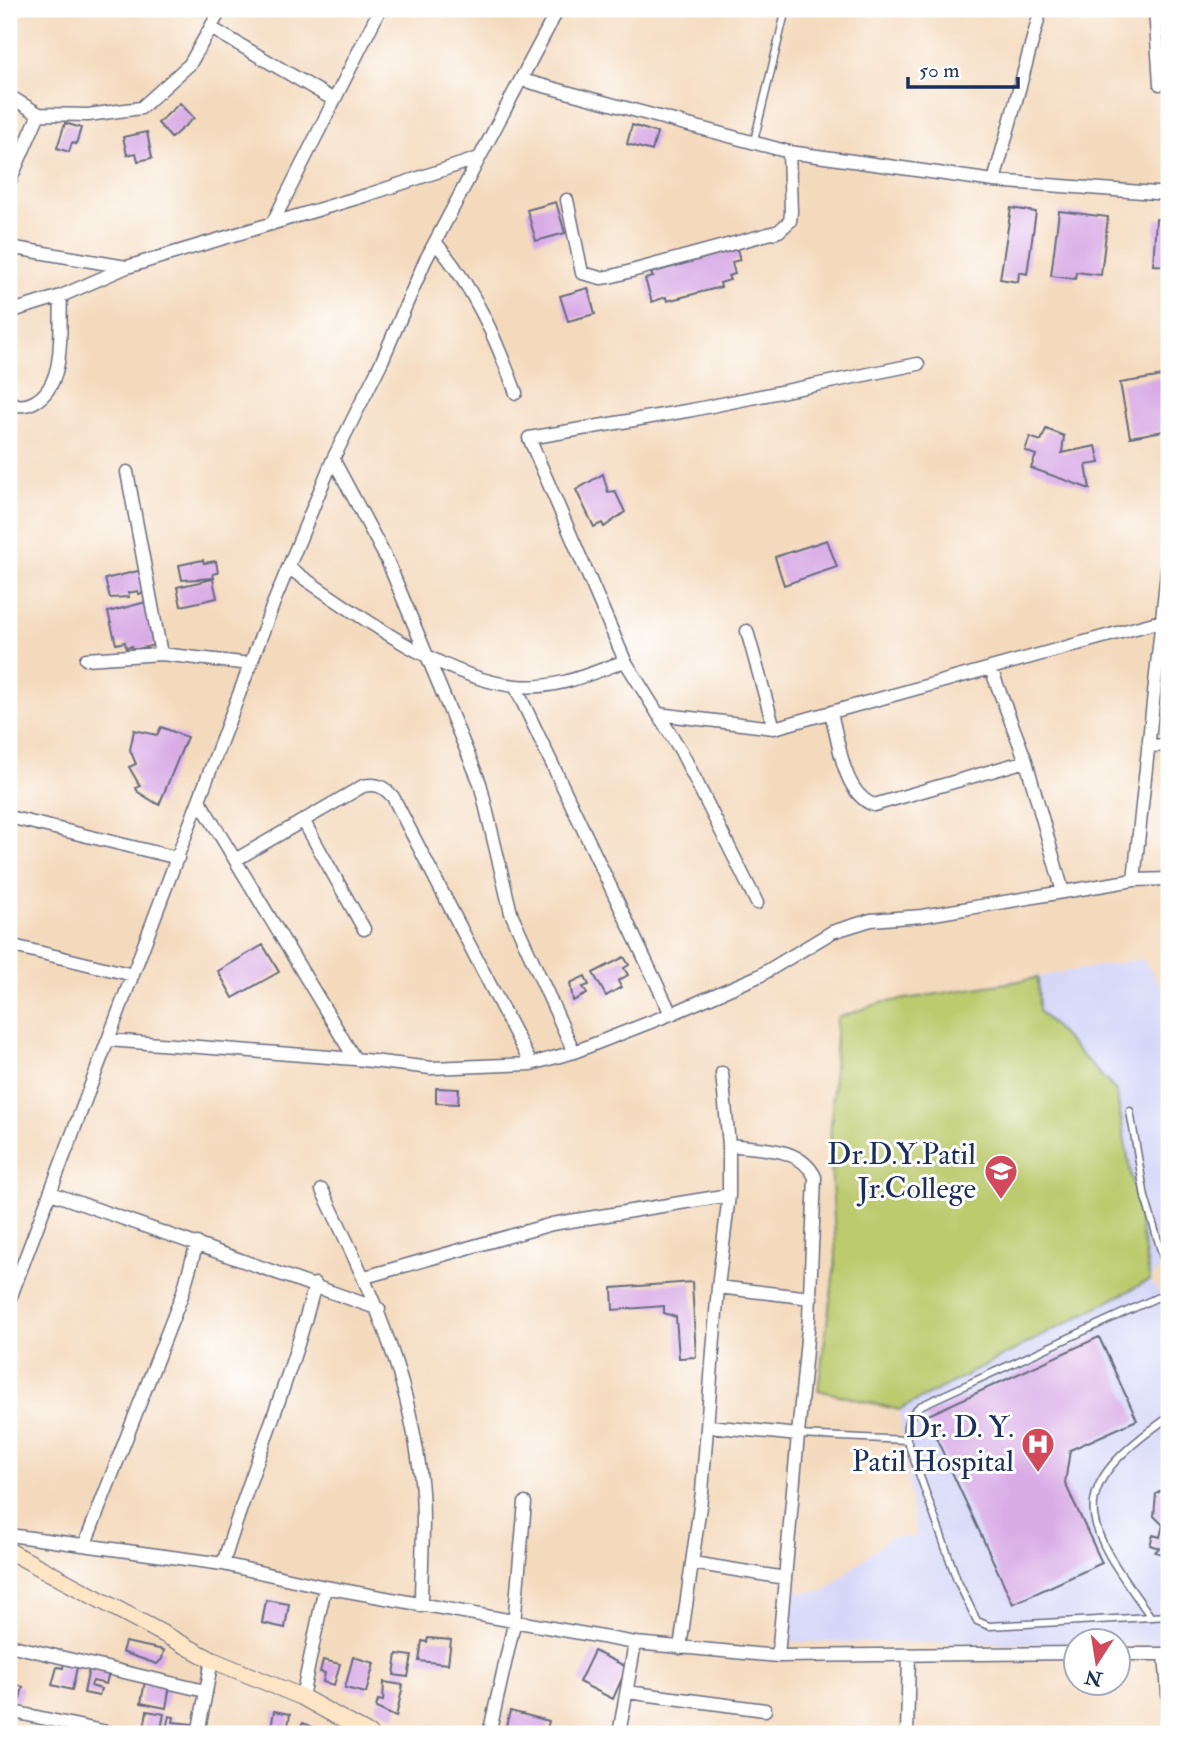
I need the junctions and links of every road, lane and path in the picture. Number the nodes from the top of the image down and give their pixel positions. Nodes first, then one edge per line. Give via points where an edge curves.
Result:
1 (221, 9) edge
2 (380, 9) edge
3 (558, 9) edge
4 (786, 9) edge
5 (1041, 9) edge
6 (1155, 9) edge
7 (211, 29) junction
8 (522, 80) junction
9 (1160, 84) dead end
10 (9, 96) edge
11 (334, 100) junction
12 (39, 114) junction
13 (754, 141) junction
14 (789, 152) junction
15 (479, 158) junction
16 (994, 181) junction
17 (9, 183) edge
18 (1169, 194) edge
19 (566, 200) dead end
20 (272, 224) junction
21 (435, 242) junction
22 (9, 247) edge
23 (127, 267) junction
24 (61, 296) junction
25 (9, 313) edge
26 (918, 364) dead end
27 (516, 393) dead end
28 (9, 401) edge
29 (333, 459) junction
30 (127, 472) dead end
31 (1169, 553) edge
32 (289, 569) junction
33 (1161, 621) junction
34 (747, 631) dead end
35 (161, 654) junction
36 (425, 654) junction
37 (86, 659) dead end
38 (625, 661) junction
39 (251, 664) junction
40 (991, 670) junction
41 (515, 686) junction
42 (831, 713) junction
43 (659, 714) junction
44 (774, 728) junction
45 (1169, 745) edge
46 (1148, 746) junction
47 (1026, 761) junction
48 (199, 800) junction
49 (9, 817) edge
50 (304, 822) junction
51 (177, 858) junction
52 (235, 860) junction
53 (1169, 879) edge
54 (1135, 880) junction
55 (1063, 892) junction
56 (757, 903) dead end
57 (364, 929) dead end
58 (9, 945) edge
59 (133, 975) junction
60 (671, 1014) junction
61 (108, 1040) junction
62 (574, 1052) junction
63 (355, 1059) junction
64 (531, 1064) junction
65 (722, 1073) dead end
66 (1130, 1111) dead end
67 (729, 1145) junction
68 (322, 1191) dead end
69 (51, 1193) junction
70 (729, 1195) junction
71 (197, 1243) junction
72 (365, 1277) junction
73 (1169, 1277) edge
74 (315, 1284) junction
75 (718, 1287) junction
76 (1169, 1292) edge
77 (811, 1298) junction
78 (9, 1301) edge
79 (379, 1309) junction
80 (1169, 1417) edge
81 (709, 1426) junction
82 (798, 1435) junction
83 (907, 1440) junction
84 (525, 1503) dead end
85 (9, 1535) edge
86 (85, 1544) junction
87 (9, 1551) edge
88 (694, 1563) junction
89 (223, 1564) junction
90 (785, 1578) junction
91 (325, 1587) junction
92 (421, 1605) junction
93 (1169, 1616) edge
94 (1152, 1617) junction
95 (514, 1624) junction
96 (635, 1643) junction
97 (9, 1645) edge
98 (680, 1648) junction
99 (1062, 1653) edge
100 (1132, 1654) edge
101 (1167, 1654) edge
102 (909, 1655) junction
103 (778, 1656) junction
104 (212, 1660) junction
105 (205, 1690) junction
106 (627, 1692) junction
107 (302, 1697) junction
108 (1169, 1706) edge
109 (765, 1710) dead end
110 (9, 1711) edge
111 (116, 1734) edge
112 (198, 1734) edge
113 (369, 1734) edge
114 (489, 1734) edge
115 (619, 1734) edge
116 (907, 1734) edge

1 - 7 street
2 - 11 street
3 - 8 street
4 - 13 lane
5 - 16 street
6 - 9 street
7 - 11 street
7 - 12 street via 190,64 141,108 88,116
8 - 13 street
8 - 15 street
10 - 12 street
11 - 20 street
12 - 17 street
13 - 14 street
14 - 16 street
14 - 19 street via 790,221 779,231 614,276 582,273
15 - 20 street
15 - 21 street
16 - 18 street
20 - 23 street
21 - 27 street via 462,274 483,313
21 - 29 street
22 - 23 street
23 - 24 street
24 - 25 street
24 - 28 street via 54,381 46,396 27,405
26 - 38 street via 529,438
29 - 32 street
29 - 36 street via 387,560
30 - 35 street
31 - 33 street
32 - 36 street
32 - 39 street
33 - 40 street
33 - 46 street
34 - 44 street
35 - 37 street
35 - 39 street
36 - 41 street
36 - 62 street via 480,783 511,913
38 - 41 street via 575,680
38 - 43 street
39 - 48 street
40 - 42 street
40 - 47 street
41 - 60 street
42 - 44 street
42 - 47 street via 851,785 862,801 874,806
43 - 44 street
43 - 56 street
45 - 46 street
46 - 54 street
47 - 55 street
48 - 51 street
48 - 52 street
49 - 51 street
50 - 52 street
50 - 57 street
50 - 64 street via 363,786 375,783 385,788
51 - 59 street
52 - 63 street
53 - 54 street
54 - 55 street
55 - 60 street via 871,920 832,932 759,976
58 - 59 street
59 - 61 street
60 - 62 street
61 - 63 street
61 - 69 street
62 - 64 street
63 - 64 street via 431,1068
65 - 67 street
66 - 73 lane via 1145,1198
67 - 70 street
67 - 77 street via 785,1153 810,1166 817,1194
68 - 72 street
69 - 71 street
69 - 78 street
70 - 72 street via 552,1224
70 - 75 street
71 - 74 street
71 - 86 street via 182,1295
72 - 79 street
74 - 79 street
74 - 89 street via 302,1338
75 - 77 street
75 - 81 street
76 - 83 lane via 920,1406 907,1420
77 - 82 street
79 - 92 street via 409,1404 421,1475
80 - 94 lane via 1120,1454 1103,1475 1092,1503 1108,1554
81 - 82 street
81 - 88 street
82 - 83 lane
82 - 90 street
83 - 94 lane via 957,1580 977,1621 989,1626
84 - 95 street
85 - 86 street
86 - 89 street
87 - 104 street
88 - 90 street
88 - 98 street
89 - 91 street
90 - 103 street
91 - 92 street
91 - 107 street
92 - 95 street
93 - 94 lane
95 - 96 street
95 - 114 street
96 - 98 street
96 - 106 street
97 - 105 street
98 - 103 street
99 - 102 street
100 - 101 street
101 - 108 street
102 - 103 street
102 - 116 street
104 - 105 street
104 - 107 street
105 - 112 street
106 - 109 street
106 - 115 street
107 - 113 street
110 - 111 street

